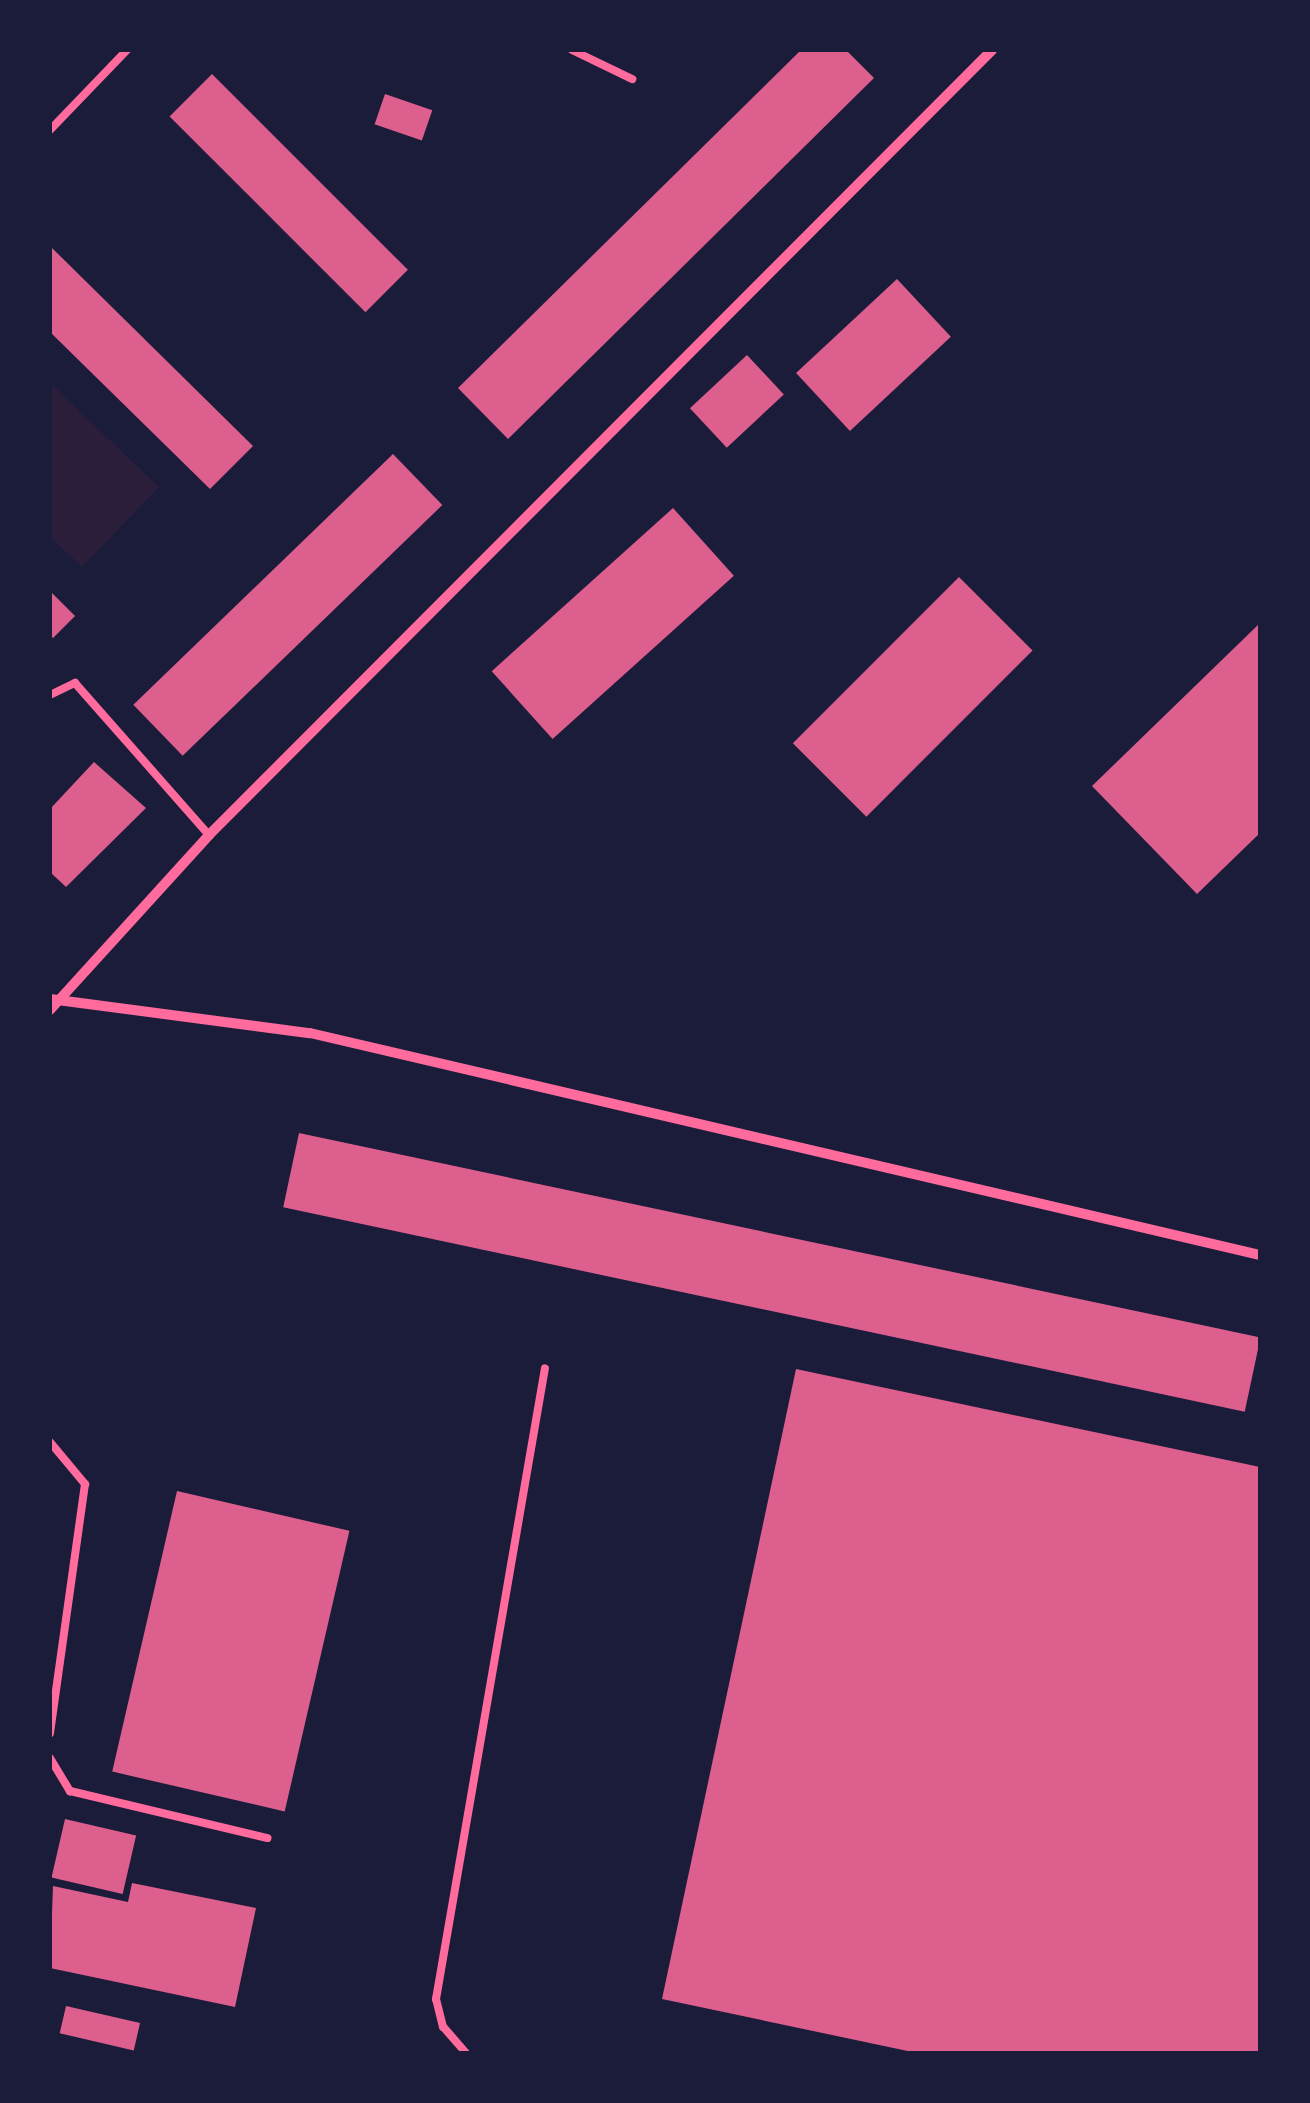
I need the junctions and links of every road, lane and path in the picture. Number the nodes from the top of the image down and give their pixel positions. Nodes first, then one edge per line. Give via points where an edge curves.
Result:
1 (127, 50) edge
2 (572, 50) edge
3 (992, 50) edge
4 (632, 79) dead end
5 (50, 130) edge
6 (50, 695) edge
7 (209, 834) junction
8 (55, 1000) edge
9 (50, 1010) edge
10 (1260, 1255) edge
11 (545, 1368) dead end
12 (50, 1442) edge
13 (50, 1734) edge
14 (50, 1758) edge
15 (267, 1838) dead end
16 (466, 2053) edge

1 - 5 lane
2 - 4 lane
3 - 7 street
6 - 7 lane via 75,684
7 - 8 street
8 - 9 street
8 - 10 street via 310,1032
11 - 16 lane via 436,1999 443,2027
12 - 13 lane via 85,1484
14 - 15 lane via 70,1791

